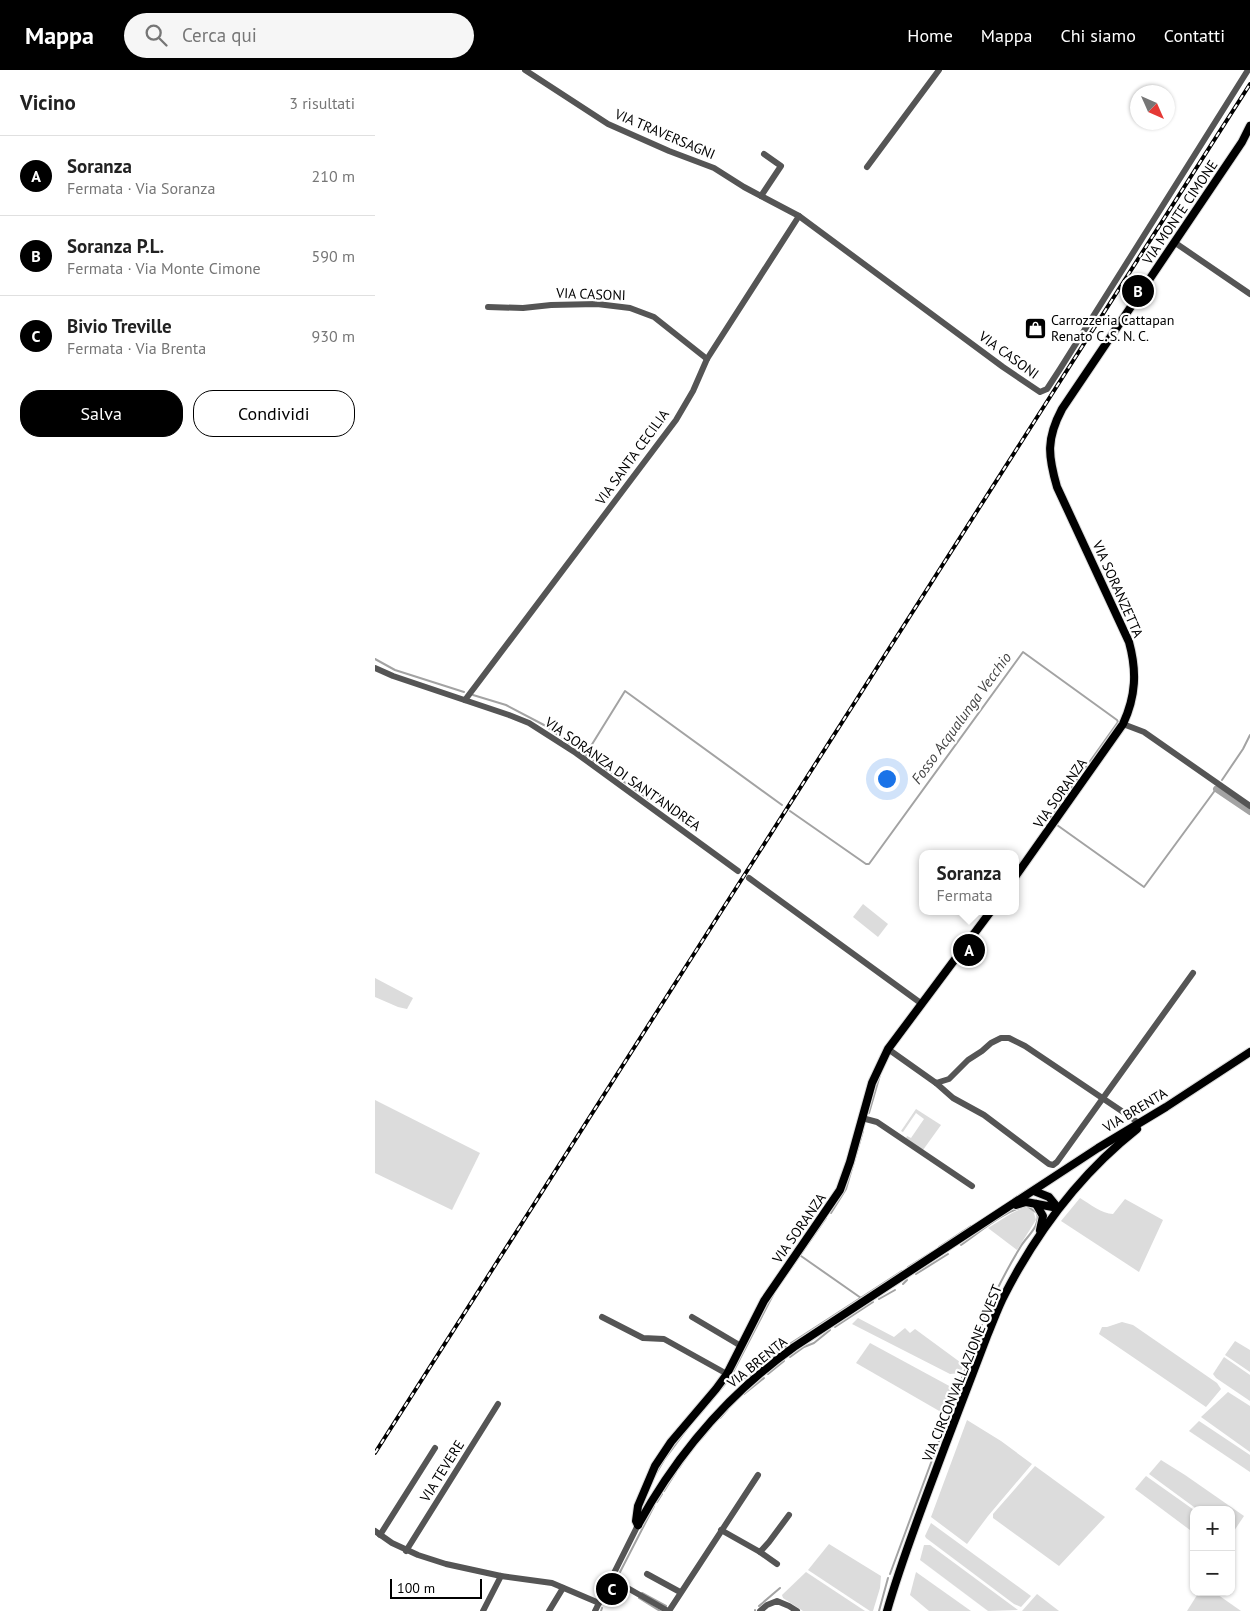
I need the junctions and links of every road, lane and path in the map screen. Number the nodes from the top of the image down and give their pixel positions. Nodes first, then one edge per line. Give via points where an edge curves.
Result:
1 (525, 70) edge
2 (939, 70) edge
3 (1248, 70) edge
4 (1250, 126) edge
5 (763, 154) dead end
6 (867, 167) dead end
7 (761, 196) junction
8 (799, 216) junction
9 (1175, 242) junction
10 (1250, 294) edge
11 (488, 307) dead end
12 (707, 359) junction
13 (1062, 409) joint
14 (375, 668) edge
15 (465, 700) junction
16 (1123, 724) junction
17 (1250, 806) edge
18 (738, 870) dead end
19 (1019, 871) edge
20 (749, 878) dead end
21 (988, 915) edge
22 (1193, 972) dead end
23 (922, 1004) junction
24 (888, 1049) junction
25 (1250, 1052) edge
26 (936, 1083) junction
27 (1103, 1099) junction
28 (1166, 1107) junction
29 (862, 1118) junction
30 (1138, 1124) junction
31 (972, 1186) dead end
32 (1034, 1190) junction
33 (1036, 1204) junction
34 (1012, 1206) junction
35 (1058, 1208) junction
36 (1036, 1239) junction
37 (603, 1317) dead end
38 (692, 1317) dead end
39 (741, 1346) junction
40 (727, 1374) junction
41 (498, 1404) dead end
42 (435, 1448) dead end
43 (758, 1475) dead end
44 (789, 1514) dead end
45 (638, 1525) junction
46 (721, 1530) junction
47 (378, 1533) edge
48 (407, 1551) junction
49 (760, 1552) junction
50 (777, 1564) dead end
51 (647, 1574) dead end
52 (501, 1576) junction
53 (610, 1578) junction
54 (563, 1588) junction
55 (680, 1592) junction
56 (599, 1603) junction
57 (483, 1611) edge
58 (549, 1611) edge
59 (595, 1611) edge
60 (669, 1611) edge
61 (760, 1611) edge
62 (797, 1611) edge
63 (887, 1611) edge

1 - 7 street, VIA TRAVERSAGNI via 609,124 713,168
2 - 6 street
3 - 8 street, VIA CASONI via 1043,391 1037,391
4 - 9 main road, VIA MONTE CIMONE
5 - 7 street via 781,166
7 - 8 street, VIA TRAVERSAGNI
8 - 12 street, VIA SANTA CECILIA
9 - 10 street
9 - 13 main road, VIA MONTE CIMONE
11 - 12 street, VIA CASONI via 597,304 634,308 654,317
12 - 15 street, VIA SANTA CECILIA via 676,420
13 - 16 main road, VIA SORANZETTA via 1049,450 1057,487 1122,624 1134,663 1134,691
14 - 15 street, VIA SORANZA DI SANT'ANDREA
15 - 18 street, VIA SORANZA DI SANT'ANDREA via 514,716 551,736
16 - 17 street via 1144,732
16 - 19 main road, VIA SORANZA
20 - 23 street
21 - 23 main road, VIA SORANZA
22 - 27 street
23 - 24 main road, VIA SORANZA
24 - 26 street
24 - 29 main road, VIA SORANZA via 875,1074
25 - 28 main road, VIA BRENTA
26 - 27 street via 949,1079 991,1042 1009,1038
26 - 27 street via 953,1098 984,1115 1053,1165
27 - 30 street
28 - 30 main road, VIA BRENTA
28 - 35 main road, VIA CIRCONVALLAZIONE OVEST via 1107,1153
29 - 31 street via 877,1122
29 - 39 main road, VIA SORANZA via 840,1190 764,1301
30 - 32 main road, VIA BRENTA
32 - 34 main road, VIA BRENTA
32 - 35 main road via 1049,1197
33 - 34 main road, VIA BRENTA via 1026,1202
33 - 35 main road, VIA BRENTA
33 - 36 main road via 1043,1216
34 - 45 main road, VIA BRENTA via 795,1347 750,1382 683,1453
35 - 36 main road, VIA CIRCONVALLAZIONE OVEST
36 - 63 main road, VIA CIRCONVALLAZIONE OVEST via 1004,1295 920,1514
37 - 40 street via 643,1338 664,1339
38 - 39 street
39 - 40 main road, VIA SORANZA
40 - 45 main road, VIA SORANZA via 655,1466 639,1504
41 - 48 street, VIA TEVERE
42 - 47 street, VIA TEVERE
43 - 46 street
44 - 49 street
45 - 53 street, VIA BRENTA
46 - 49 street
46 - 55 street
47 - 48 street, VIA TEVERE
48 - 52 street, VIA TEVERE via 446,1564
49 - 50 street
51 - 55 street
52 - 54 street, VIA TEVERE via 535,1580
52 - 57 street
53 - 56 street, VIA BRENTA
53 - 60 street
54 - 56 street, VIA TEVERE
54 - 58 street
55 - 60 street
56 - 59 street, VIA BRENTA
61 - 62 street via 777,1601

